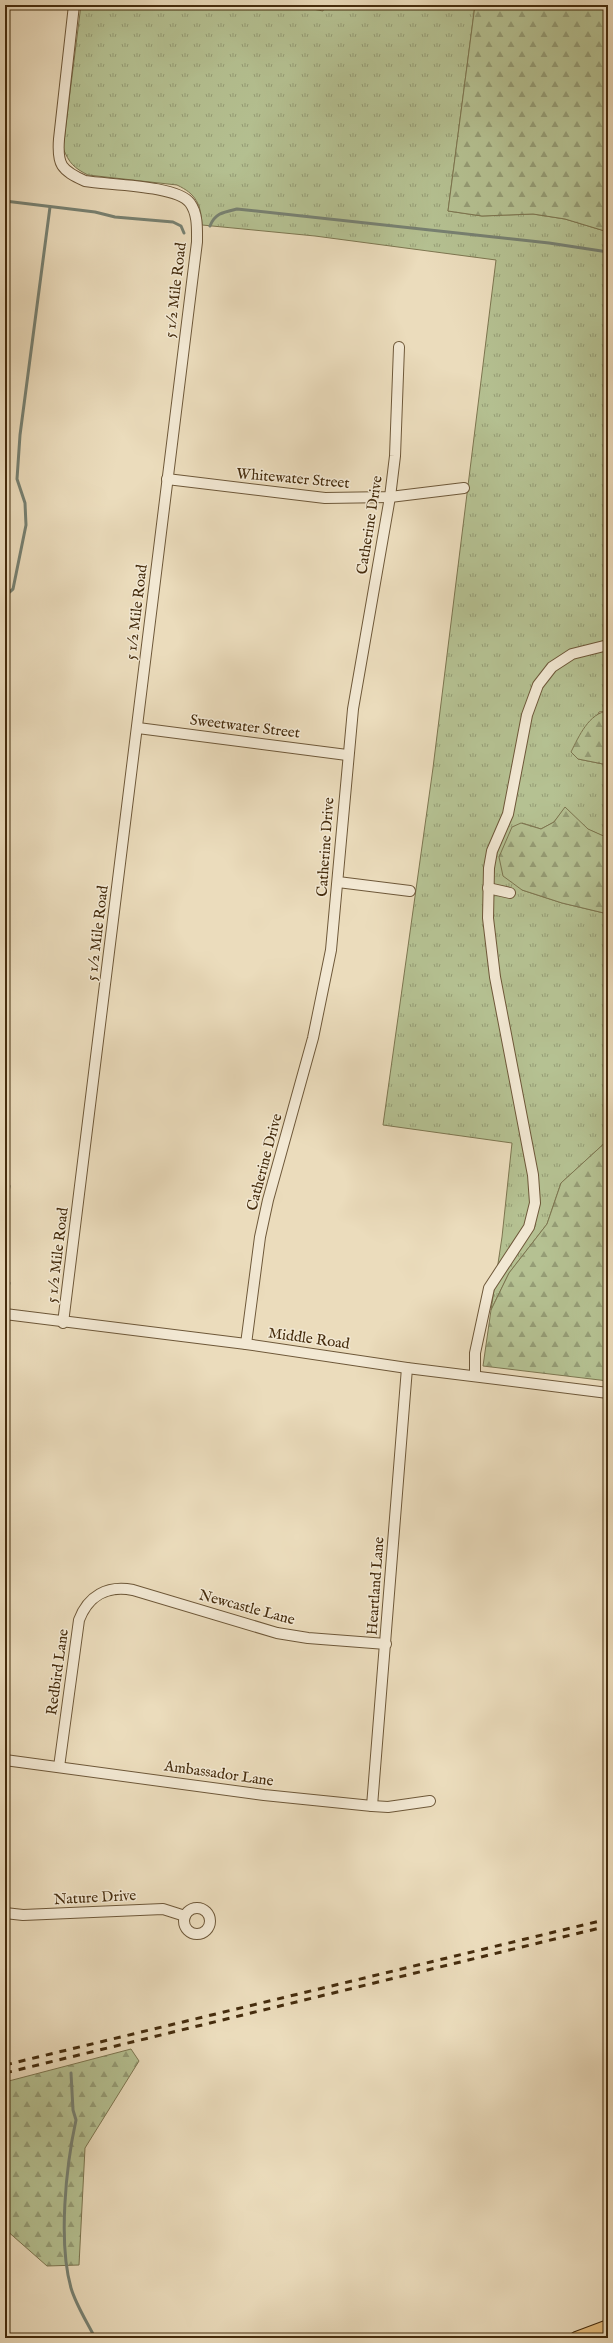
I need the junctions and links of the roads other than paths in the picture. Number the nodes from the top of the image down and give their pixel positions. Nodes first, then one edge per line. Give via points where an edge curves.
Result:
1 (74, 5) edge
2 (399, 347) dead end
3 (167, 479) junction
4 (464, 488) dead end
5 (390, 497) junction
6 (608, 645) edge
7 (138, 728) junction
8 (347, 755) junction
9 (338, 882) junction
10 (488, 888) junction
11 (410, 891) dead end
12 (510, 893) dead end
13 (5, 1314) edge
14 (63, 1323) junction
15 (246, 1344) junction
16 (407, 1368) junction
17 (475, 1376) junction
18 (608, 1393) edge
19 (104, 1591) joint
20 (386, 1644) junction
21 (5, 1760) edge
22 (59, 1767) junction
23 (430, 1801) dead end
24 (372, 1806) junction
25 (5, 1913) edge
26 (185, 1916) dead end
27 (608, 2326) edge
28 (576, 2338) edge

1 - 3 street, 5 1/2 Mile Road via 59,139 58,154 61,166 85,181 182,195 190,202 195,213 197,242
2 - 5 street, Catherine Drive via 395,456
3 - 5 street, Whitewater Street via 325,498
3 - 7 street, 5 1/2 Mile Road
4 - 5 street, Whitewater Street
5 - 8 street, Catherine Drive via 362,651
6 - 10 street via 572,654 552,667 538,685 526,715 508,814 492,851
7 - 8 street, Sweetwater Street
7 - 14 street, 5 1/2 Mile Road
8 - 9 street, Catherine Drive
9 - 11 street
9 - 15 street, Catherine Drive via 323,996 268,1200 260,1237
10 - 12 street
10 - 17 street via 488,918 495,977 533,1175 535,1203 529,1227 489,1288 475,1353
13 - 14 street, Middle Road
14 - 15 street, Middle Road
15 - 16 street, Middle Road
16 - 17 street, Middle Road
16 - 20 street, Heartland Lane
17 - 18 street, Middle Road
19 - 20 street, Newcastle Lane via 123,1588 133,1590 277,1633
19 - 22 street, Redbird Lane via 88,1603 79,1620
20 - 24 street, Heartland Lane
21 - 22 street, Ambassador Lane
22 - 24 street, Ambassador Lane via 264,1795
23 - 24 street, Ambassador Lane via 388,1807
25 - 26 street, Nature Drive via 23,1916 163,1909
27 - 28 main road

